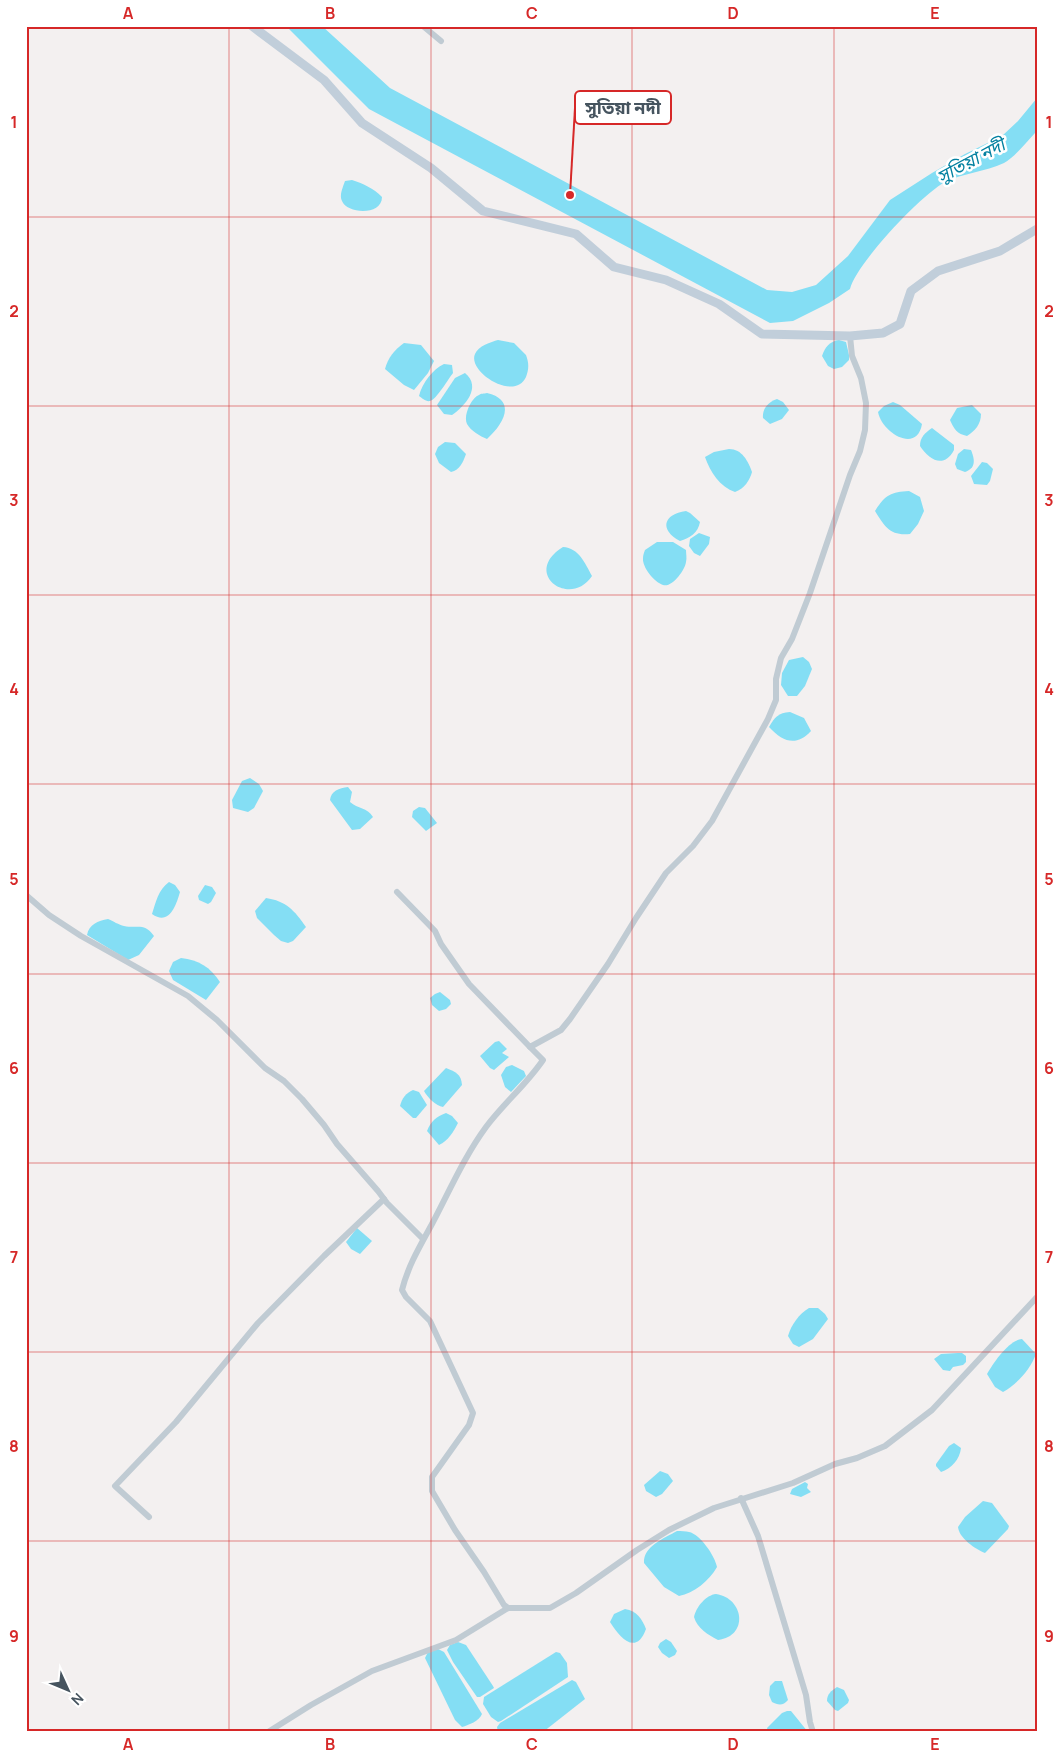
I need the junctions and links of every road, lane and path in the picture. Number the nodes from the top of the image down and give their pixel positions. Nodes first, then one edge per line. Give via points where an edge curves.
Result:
1 (252, 26) edge
2 (423, 26) edge
3 (441, 41) dead end
4 (1037, 229) edge
5 (850, 336) junction
6 (397, 892) dead end
7 (26, 895) edge
8 (530, 1047) junction
9 (384, 1199) junction
10 (423, 1239) junction
11 (1037, 1297) edge
12 (741, 1498) junction
13 (149, 1517) dead end
14 (508, 1608) junction
15 (268, 1732) edge
16 (813, 1732) edge

1 - 5 street via 324,80 362,123 432,168 483,211 576,234 614,267 666,280 719,304 762,334
2 - 3 street
4 - 5 street via 1000,250 938,271 911,291 900,324 883,333
5 - 8 street via 852,356 866,403 865,430 810,593 781,658 776,700 768,718 712,821 694,846 666,873 570,1018 561,1030
6 - 8 street via 435,931 469,984
7 - 9 street via 81,936 188,996 302,1099
8 - 10 street via 543,1060 485,1128
9 - 10 street
9 - 13 street via 258,1323 176,1422 115,1486
10 - 14 street via 406,1273 402,1290 430,1322 473,1413 469,1424 432,1477 432,1491
11 - 12 street via 932,1410 885,1446 793,1483
12 - 14 street via 669,1530 550,1608
12 - 16 street via 760,1544 806,1695
14 - 15 street via 456,1640 372,1671

